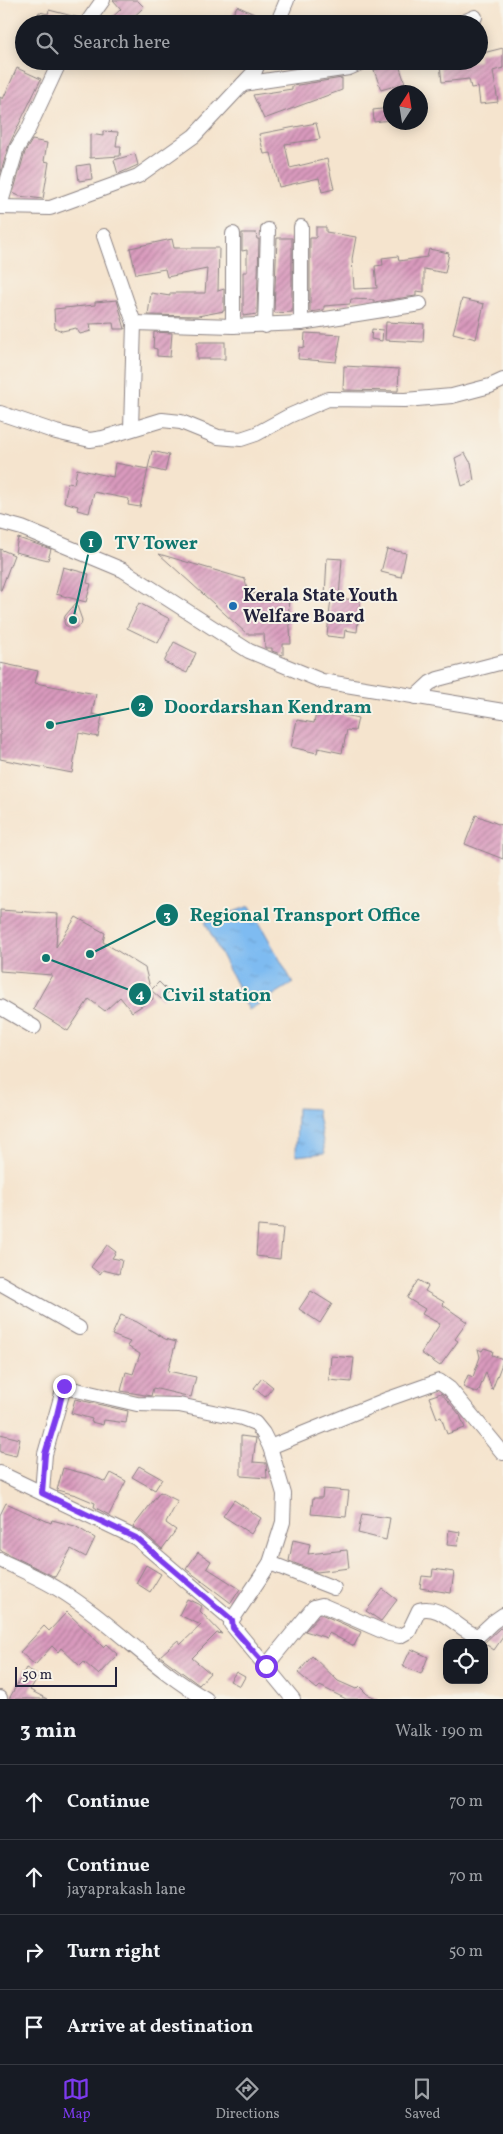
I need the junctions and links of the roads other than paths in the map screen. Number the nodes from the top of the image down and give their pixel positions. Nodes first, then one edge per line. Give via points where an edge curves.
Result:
1 (102, 0) edge
2 (288, 0) edge
3 (92, 15) edge
4 (281, 15) edge
5 (56, 70) edge
6 (255, 70) edge
7 (336, 70) edge
8 (242, 84) junction
9 (0, 207) edge
10 (301, 227) dead end
11 (268, 230) dead end
12 (233, 234) dead end
13 (104, 236) dead end
14 (420, 304) dead end
15 (134, 323) junction
16 (301, 324) junction
17 (233, 326) junction
18 (265, 326) junction
19 (503, 380) edge
20 (0, 413) edge
21 (131, 429) junction
22 (0, 522) edge
23 (503, 662) edge
24 (415, 697) junction
25 (503, 711) edge
26 (0, 1007) edge
27 (34, 1028) dead end
28 (0, 1283) edge
29 (79, 1328) dead end
30 (270, 1447) junction
31 (503, 1454) edge
32 (0, 1473) edge
33 (42, 1493) junction
34 (0, 1560) edge
35 (270, 1563) junction
36 (334, 1588) dead end
37 (503, 1615) edge
38 (232, 1620) junction
39 (266, 1666) junction
40 (206, 1699) edge
41 (293, 1699) edge

1 - 3 street
2 - 4 street
5 - 9 street via 17,148
6 - 8 street
7 - 8 street
8 - 9 street via 194,136 138,176 50,208
10 - 16 street
11 - 18 street
12 - 17 street
13 - 15 street
14 - 16 street
15 - 17 street
15 - 21 street
16 - 18 street
17 - 18 street
19 - 21 street via 442,397 328,399 241,439 218,437 181,422 162,420
20 - 21 street via 90,440
22 - 24 street via 123,570 248,651 322,681
23 - 24 street via 438,679
24 - 25 street
26 - 27 street
28 - 29 street
30 - 31 street via 439,1381 450,1389
30 - 33 street via 255,1423 242,1418 188,1406 137,1404 64,1386 45,1454
30 - 35 street via 284,1494 283,1522
32 - 33 street
33 - 38 street via 136,1538
34 - 40 street via 58,1589
35 - 36 street
35 - 38 street
37 - 39 street via 478,1636 436,1610 426,1608 419,1610 409,1631 400,1636 322,1605 314,1607
38 - 39 street via 233,1628
39 - 41 street

